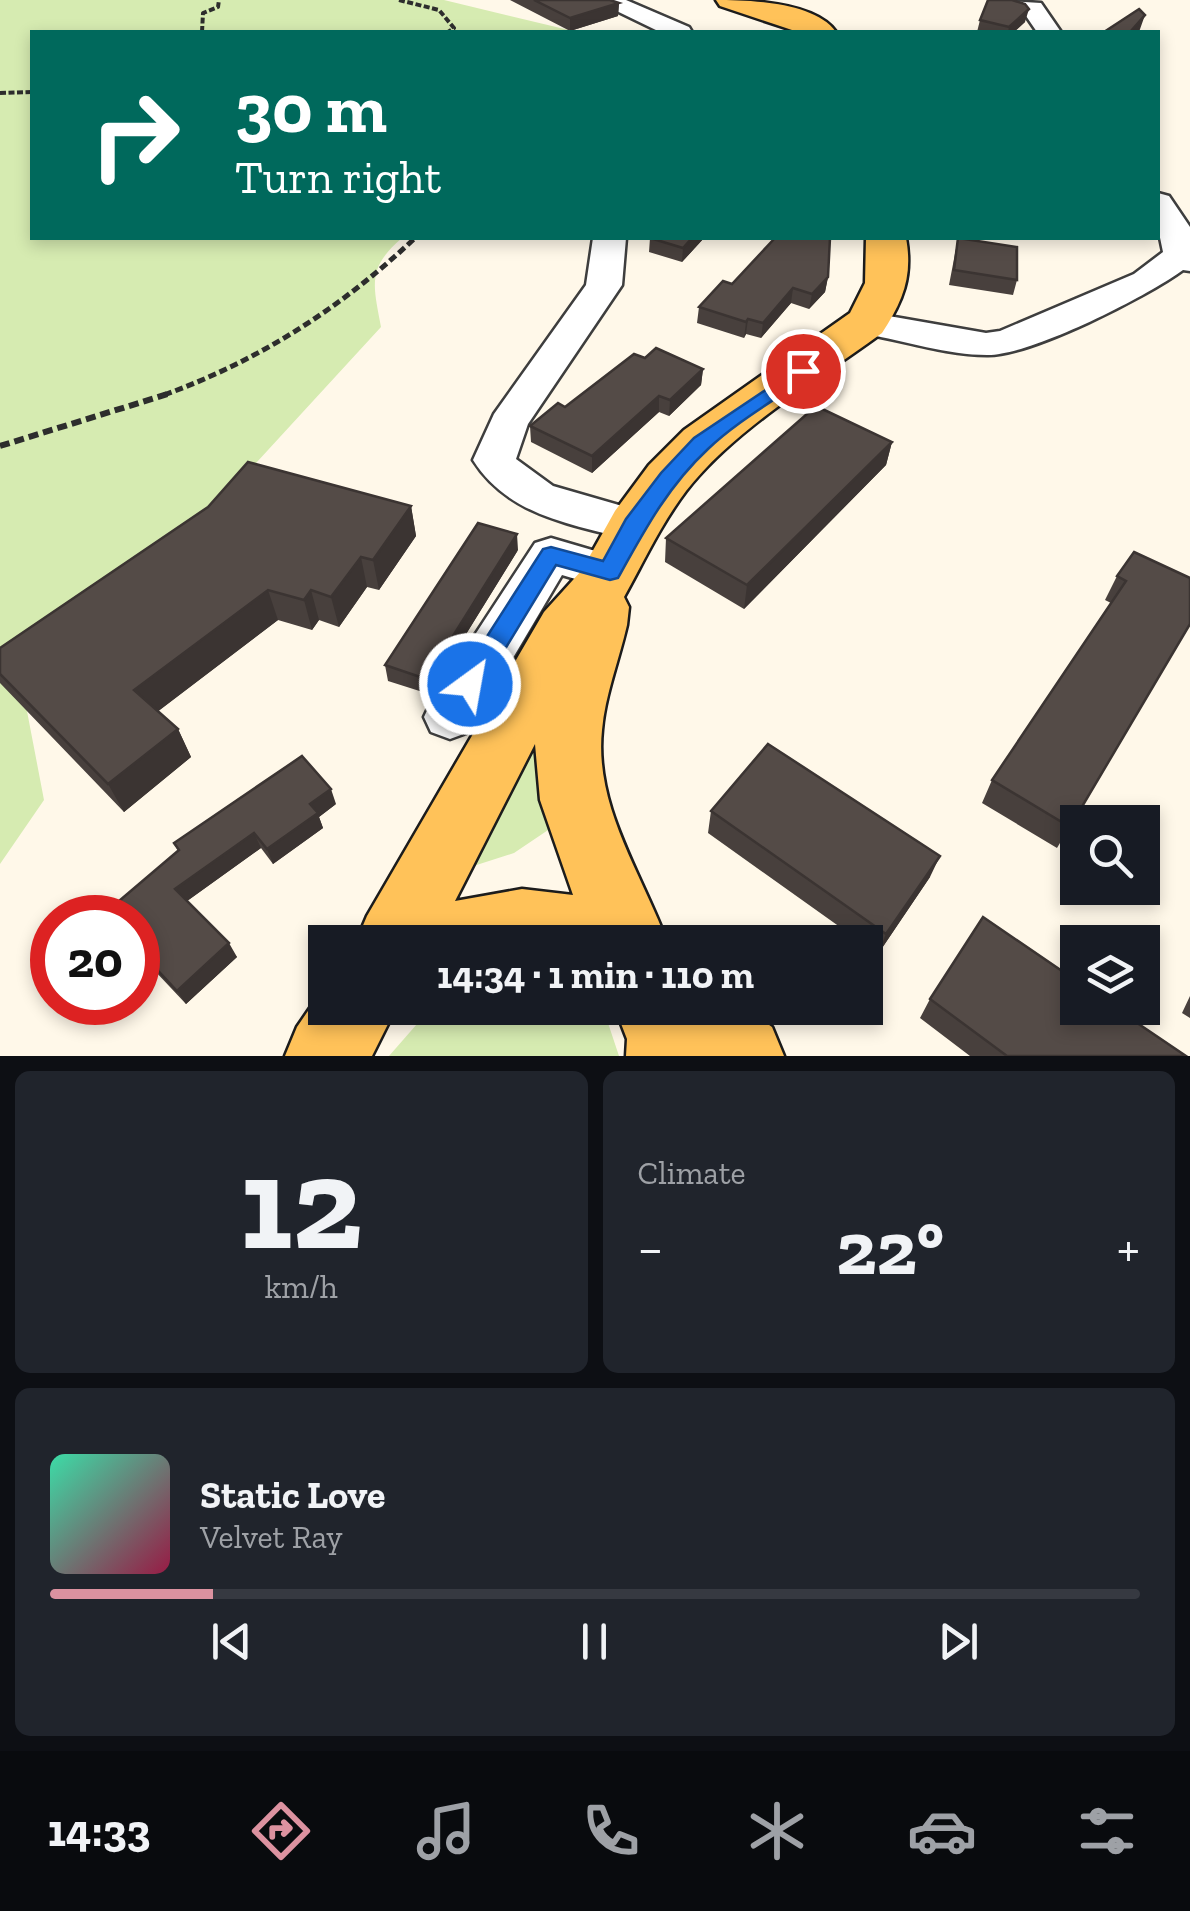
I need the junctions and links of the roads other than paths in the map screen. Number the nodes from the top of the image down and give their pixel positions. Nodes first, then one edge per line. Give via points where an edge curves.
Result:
1 (606, 0) edge
2 (730, 0) edge
3 (1004, 0) edge
4 (675, 30) edge
5 (817, 30) edge
6 (1048, 30) edge
7 (1160, 206) edge
8 (609, 240) edge
9 (886, 240) edge
10 (1186, 258) edge
11 (866, 322) junction
12 (634, 525) junction
13 (606, 578) junction
14 (450, 717) dead end
15 (587, 835) junction
16 (403, 925) edge
17 (622, 925) edge
18 (648, 925) edge
19 (661, 1025) edge
20 (702, 1025) edge
21 (728, 1025) edge
22 (668, 1056) edge
23 (743, 1056) edge
24 (754, 1056) edge

1 - 4 street
2 - 5 main road
3 - 6 street via 1033,8
7 - 10 street
8 - 12 street via 604,285 508,423 494,460 505,478 532,496
9 - 11 main road via 888,280
10 - 11 street via 1007,342
11 - 12 main road via 702,442
12 - 13 main road
13 - 14 street via 551,555
13 - 15 main road via 568,749
13 - 16 main road via 565,628
15 - 17 main road
15 - 18 main road
19 - 22 main road
20 - 23 main road
21 - 24 main road

